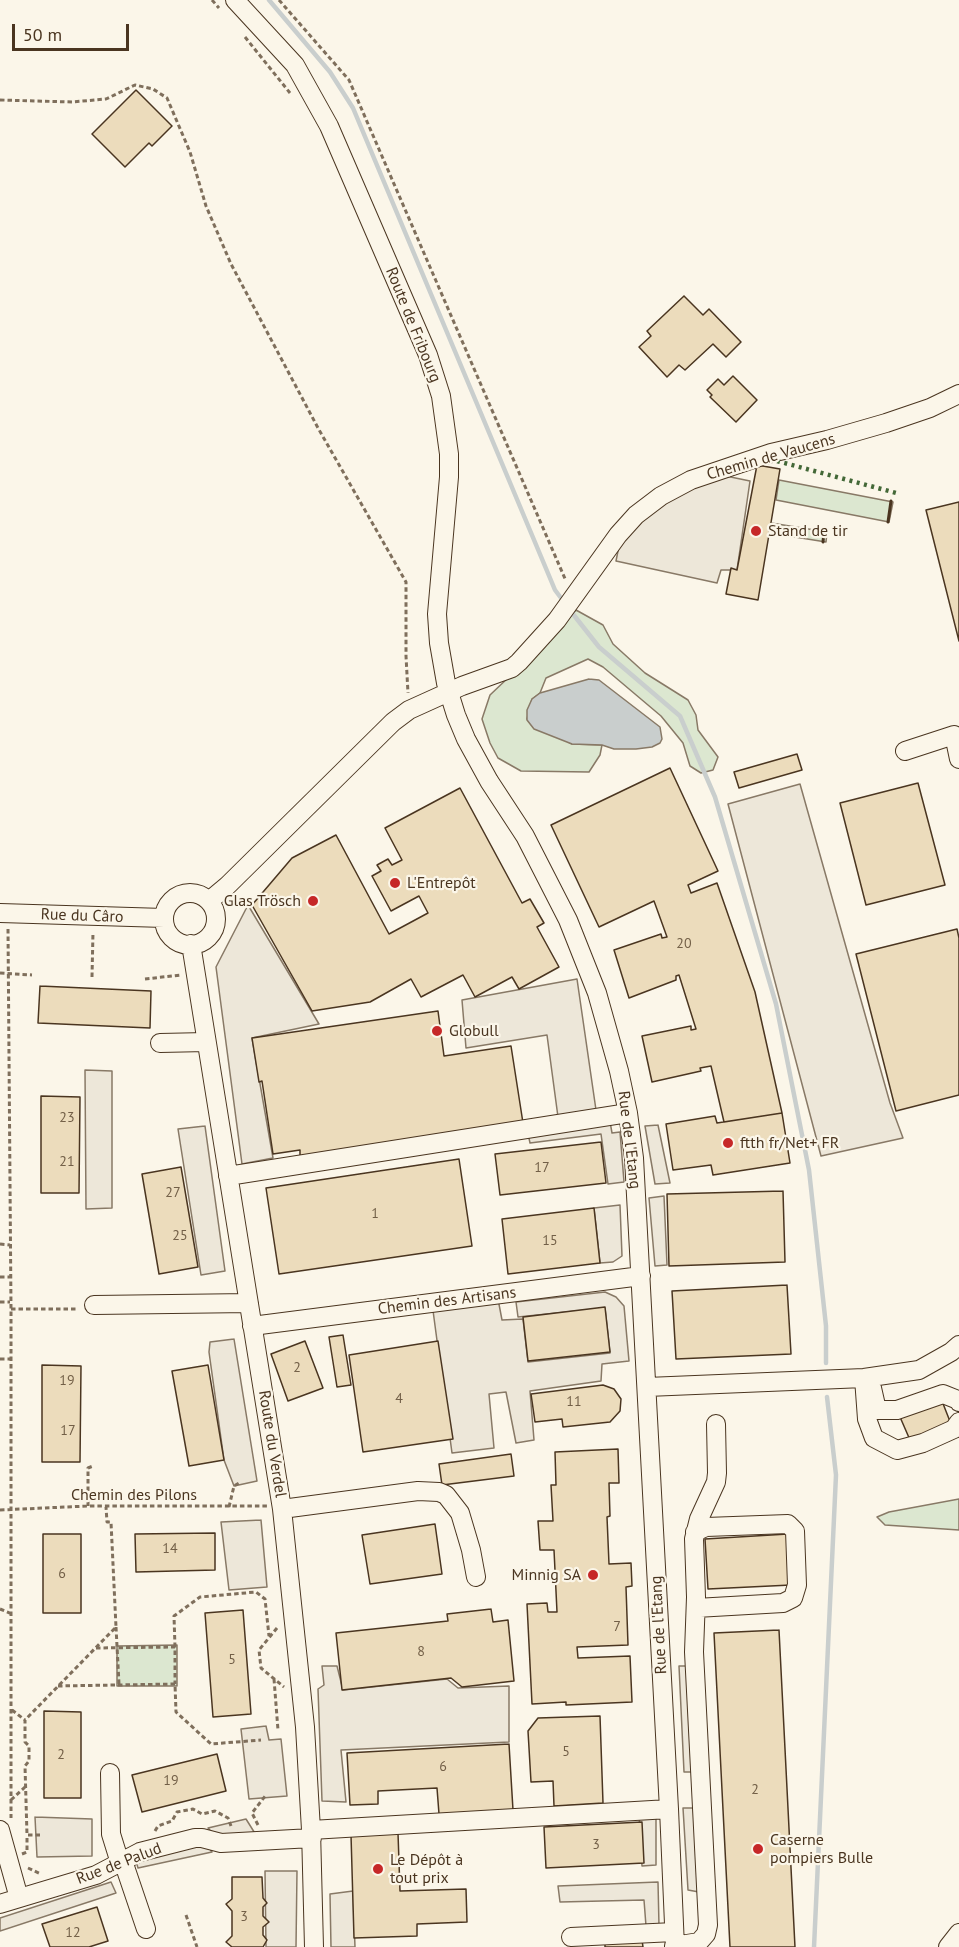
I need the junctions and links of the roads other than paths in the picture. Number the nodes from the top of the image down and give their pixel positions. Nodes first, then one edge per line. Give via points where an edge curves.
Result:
1 (230, 6) edge
2 (959, 394) edge
3 (448, 692) junction
4 (904, 752) dead end
5 (959, 759) edge
6 (209, 901) junction
7 (164, 918) junction
8 (4, 921) edge
9 (191, 944) junction
10 (206, 1042) junction
11 (160, 1043) dead end
12 (628, 1113) junction
13 (228, 1176) junction
14 (641, 1276) junction
15 (249, 1303) junction
16 (88, 1307) road end
17 (252, 1326) junction
18 (959, 1345) edge
19 (867, 1377) junction
20 (647, 1387) junction
21 (959, 1402) edge
22 (959, 1422) edge
23 (716, 1424) dead end
24 (275, 1507) junction
25 (694, 1532) junction
26 (476, 1577) dead end
27 (696, 1608) junction
28 (694, 1652) junction
29 (661, 1654) junction
30 (110, 1773) dead end
31 (669, 1809) junction
32 (5, 1824) edge
33 (311, 1834) junction
34 (122, 1862) junction
35 (19, 1898) junction
36 (0, 1904) edge
37 (146, 1929) dead end
38 (959, 1933) edge
39 (571, 1937) dead end
40 (674, 1942) edge
41 (314, 1947) edge
42 (948, 1947) edge

1 - 3 street, Route de Fribourg via 294,65 329,126 435,373 449,454 437,614
2 - 3 street, Chemin de Vaucens via 886,423 771,453 692,480 660,496 618,535 536,646 512,668
3 - 6 street via 409,710 384,729
3 - 12 street, Rue de l'Etang via 466,739 525,836 568,920 597,993
4 - 5 street via 954,735
6 - 7 street via 196,894 181,895 169,904
6 - 9 street via 215,925 206,939
7 - 8 street, Rue du Câro
7 - 9 street via 165,927 175,940
9 - 10 street, Route du Verdel
10 - 11 street
10 - 13 street, Route du Verdel
12 - 13 street
12 - 14 street, Rue de l'Etang
13 - 15 street, Route du Verdel
14 - 17 street, Chemin des Artisans
14 - 20 street, Rue de l'Etang
15 - 16 street
15 - 17 street, Route du Verdel
17 - 24 street, Route du Verdel
18 - 19 street via 919,1370
19 - 20 street
19 - 21 street via 877,1410 897,1410 943,1394
19 - 22 street via 867,1419 874,1438 897,1450 944,1434
20 - 29 street, Rue de l'Etang
23 - 25 street via 716,1482
24 - 26 street via 439,1492 460,1513
24 - 33 street, Route du Verdel via 303,1702
25 - 27 street
25 - 27 street via 706,1527 788,1524 795,1531 797,1585 793,1598 783,1603
27 - 28 street
28 - 29 street
28 - 40 street via 708,1925 699,1942
29 - 31 street, Rue de l'Etang
30 - 34 street via 110,1827
31 - 33 street, Rue de Palud
31 - 40 street, Rue de l'Etang
32 - 35 street
33 - 34 street, Rue de Palud via 221,1843 195,1838 140,1852
33 - 41 street, Route du Verdel
34 - 35 street, Rue de Palud via 96,1875
34 - 37 street
35 - 36 street, Rue de Palud
38 - 42 street
39 - 40 street

